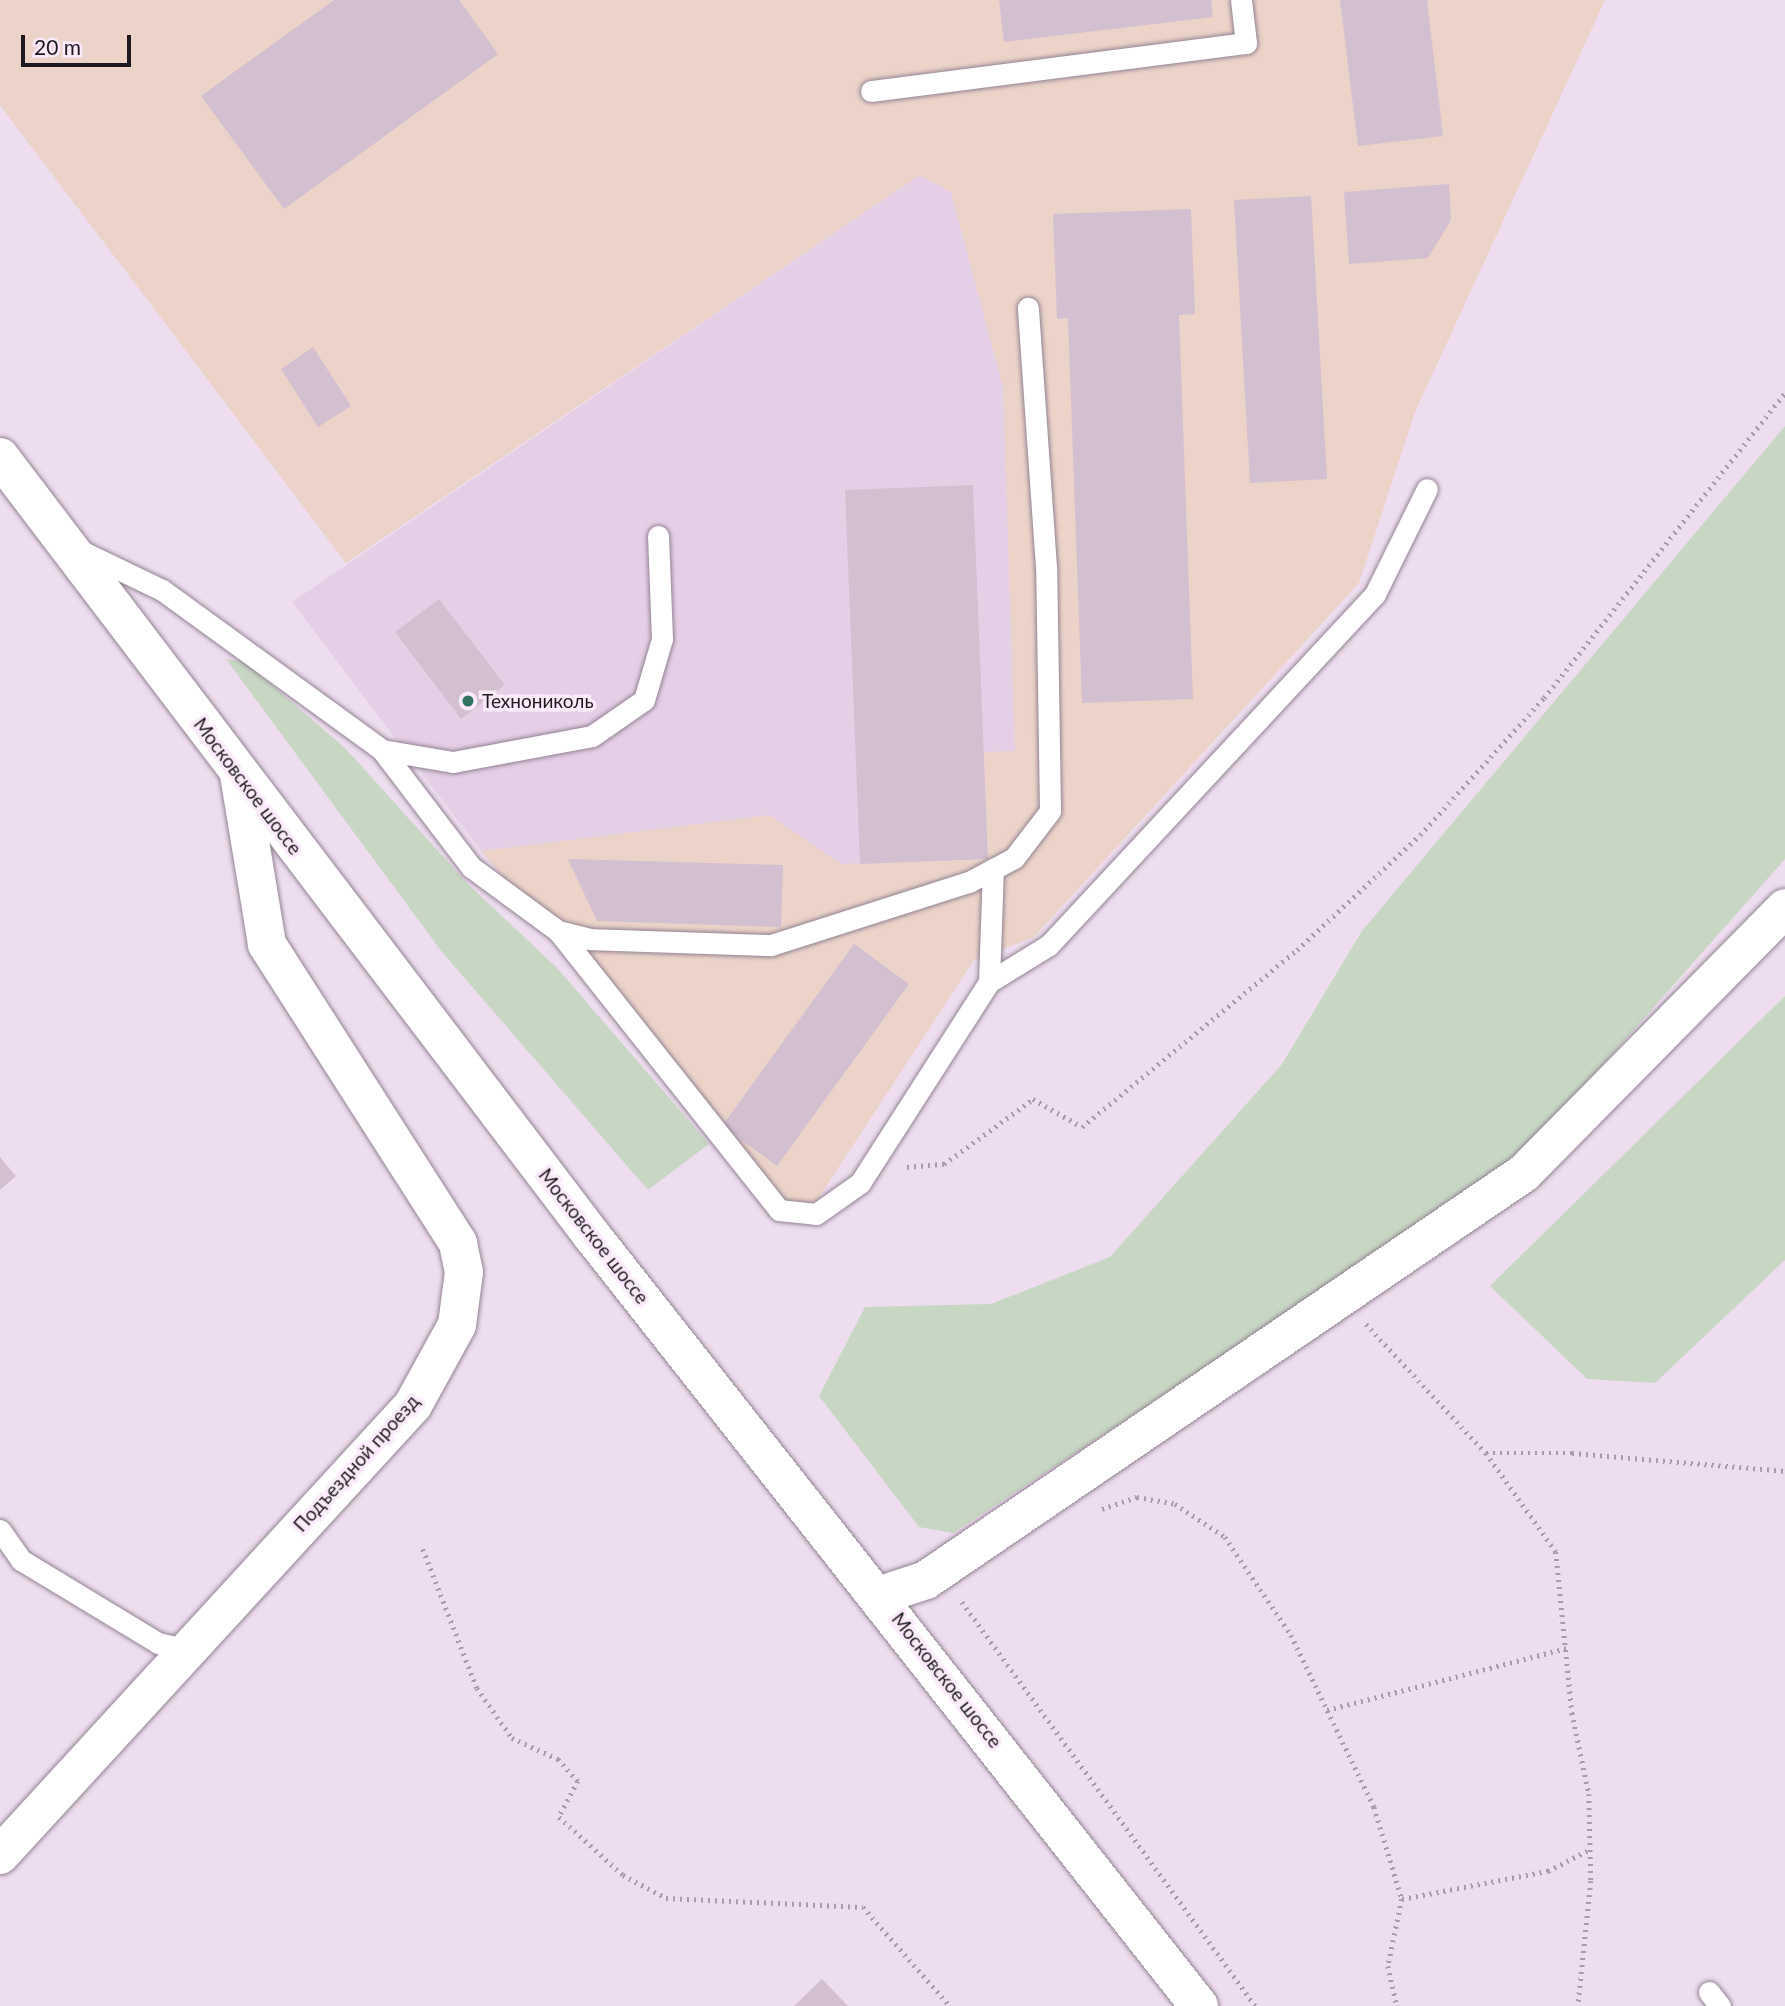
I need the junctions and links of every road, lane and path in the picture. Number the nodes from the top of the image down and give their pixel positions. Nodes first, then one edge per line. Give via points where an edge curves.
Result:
1 (1241, 0) edge
2 (871, 92) dead end
3 (1028, 308) dead end
4 (1785, 393) edge
5 (0, 457) edge
6 (1427, 489) dead end
7 (658, 536) dead end
8 (68, 544) junction
9 (382, 750) junction
10 (239, 775) junction
11 (993, 869) junction
12 (1785, 908) edge
13 (558, 931) junction
14 (989, 982) junction
15 (860, 1183) junction
16 (1341, 1297) junction
17 (1486, 1453) junction
18 (1785, 1471) edge
19 (1088, 1513) dead end
20 (0, 1530) edge
21 (423, 1549) dead end
22 (960, 1594) dead end
23 (881, 1595) junction
24 (1566, 1648) junction
25 (183, 1649) junction
26 (1327, 1710) junction
27 (1590, 1849) junction
28 (0, 1855) edge
29 (1402, 1899) junction
30 (950, 2006) edge
31 (1199, 2006) edge
32 (1255, 2006) edge
33 (1397, 2006) edge
34 (1578, 2006) edge

1 - 2 lane via 1246,43
3 - 11 lane via 1046,568 1050,811 1014,858
4 - 15 path via 1544,698 1420,835 1297,950 1082,1127 1032,1099 944,1164 914,1164
5 - 8 street, Московское шоссе
6 - 14 lane via 1375,594 1049,945
7 - 9 lane via 662,639 644,700 592,736 523,752 453,761
8 - 9 lane via 162,590
8 - 10 street, Московское шоссе
9 - 13 lane via 471,867
10 - 23 street, Московское шоссе via 593,1237
10 - 25 street, Подъездной проезд via 267,944 458,1243 464,1272 457,1325 413,1405
11 - 13 lane via 969,882 771,945 589,939
11 - 14 lane
12 - 16 street via 1524,1173
13 - 15 lane via 779,1210 816,1214
14 - 15 lane
16 - 17 path
16 - 23 street via 926,1580
17 - 18 path via 1572,1453
17 - 24 path via 1556,1552
19 - 26 path via 1137,1497 1175,1504 1225,1537 1291,1635
20 - 25 lane via 21,1560 56,1583 158,1643
21 - 30 path via 477,1688 512,1738 558,1759 578,1781 559,1817 623,1875 666,1898 863,1907
22 - 32 path via 1010,1674
23 - 31 street, Московское шоссе
24 - 26 path
24 - 27 path
25 - 28 street, Подъездной проезд
26 - 29 path via 1374,1807
27 - 29 path via 1548,1871
27 - 34 path
29 - 33 path via 1388,1965

